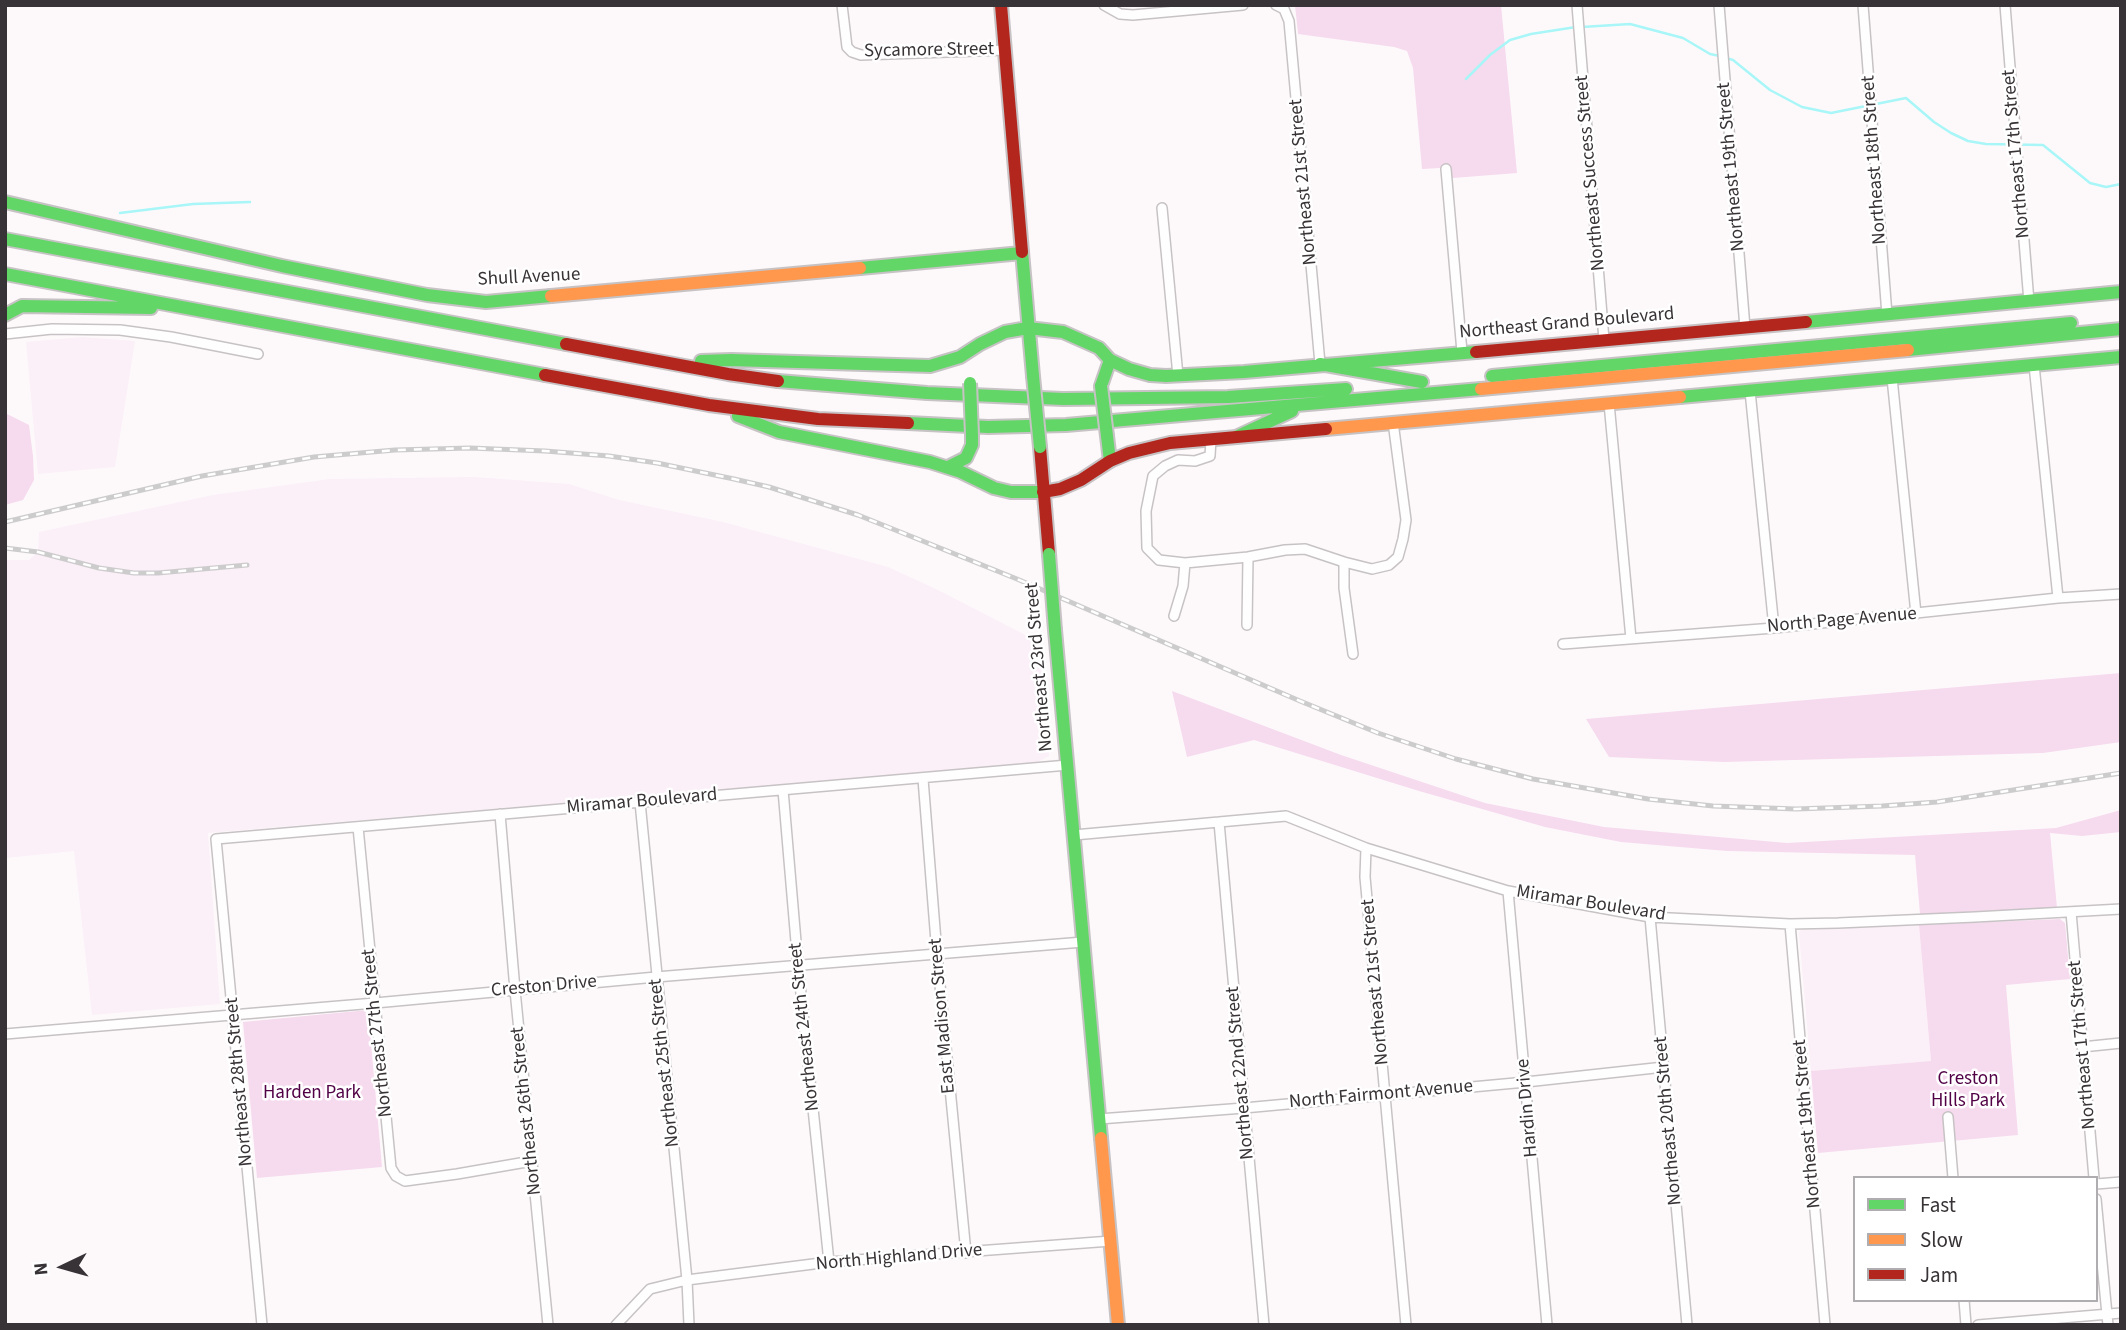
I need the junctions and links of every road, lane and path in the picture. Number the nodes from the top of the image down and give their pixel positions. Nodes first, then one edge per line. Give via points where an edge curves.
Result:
1 (842, 5) edge
2 (1001, 5) edge
3 (1104, 5) edge
4 (1242, 5) edge
5 (1276, 5) edge
6 (1577, 5) edge
7 (1719, 5) edge
8 (1863, 5) edge
9 (2005, 5) edge
10 (1005, 50) junction
11 (1446, 169) dead end
12 (5, 202) edge
13 (1162, 208) dead end
14 (5, 239) edge
15 (1022, 253) junction
16 (5, 274) edge
17 (2121, 292) edge
18 (2029, 302) junction
19 (190, 308) junction
20 (5, 315) edge
21 (1887, 315) junction
22 (2121, 317) edge
23 (1028, 328) junction
24 (1745, 328) junction
25 (2121, 329) edge
26 (5, 334) edge
27 (1604, 340) junction
28 (1462, 352) junction
29 (258, 354) dead end
30 (2121, 357) edge
31 (1110, 360) junction
32 (662, 362) junction
33 (948, 362) junction
34 (1320, 364) junction
35 (2035, 365) junction
36 (1178, 376) junction
37 (1892, 378) junction
38 (1422, 382) junction
39 (1750, 391) junction
40 (1609, 403) junction
41 (1308, 404) junction
42 (709, 405) junction
43 (1393, 422) junction
44 (1236, 437) junction
45 (1212, 439) junction
46 (1110, 461) junction
47 (948, 467) junction
48 (1043, 492) junction
49 (1248, 557) junction
50 (1344, 562) junction
51 (1185, 563) junction
52 (2121, 594) edge
53 (2058, 598) junction
54 (1916, 614) junction
55 (1174, 616) dead end
56 (1247, 625) dead end
57 (1774, 628) junction
58 (1631, 639) junction
59 (1563, 644) dead end
60 (1353, 654) dead end
61 (1068, 765) junction
62 (923, 779) junction
63 (783, 790) junction
64 (640, 802) junction
65 (500, 814) junction
66 (1219, 822) junction
67 (358, 827) junction
68 (1074, 835) junction
69 (216, 839) joint
70 (1366, 848) junction
71 (1508, 891) junction
72 (2121, 909) edge
73 (2071, 912) junction
74 (1650, 917) junction
75 (1790, 923) junction
76 (1083, 942) junction
77 (937, 954) junction
78 (798, 965) junction
79 (656, 977) junction
80 (515, 990) junction
81 (374, 1003) junction
82 (233, 1015) junction
83 (5, 1034) edge
84 (2121, 1043) edge
85 (2082, 1047) junction
86 (1664, 1067) junction
87 (1526, 1082) junction
88 (1386, 1093) junction
89 (1244, 1108) junction
90 (1948, 1116) dead end
91 (1099, 1119) junction
92 (532, 1161) junction
93 (1953, 1176) edge
94 (2094, 1176) edge
95 (2121, 1182) edge
96 (2098, 1184) edge
97 (2098, 1220) edge
98 (1111, 1241) junction
99 (966, 1253) junction
100 (830, 1262) junction
101 (687, 1280) junction
102 (1964, 1302) edge
103 (2107, 1313) junction
104 (2121, 1313) edge
105 (262, 1325) edge
106 (548, 1325) edge
107 (616, 1325) edge
108 (689, 1325) edge
109 (1118, 1325) edge
110 (1264, 1325) edge
111 (1406, 1325) edge
112 (1547, 1325) edge
113 (1687, 1325) edge
114 (1825, 1325) edge
115 (1966, 1325) edge
116 (1978, 1325) edge
117 (2108, 1325) edge

1 - 10 street, Sycamore Street via 847,47 861,55
2 - 10 main road, Northeast 23rd Street
3 - 4 street via 1133,15
5 - 34 street, Northeast 21st Street via 1290,21
6 - 27 street, Northeast Success Street
7 - 24 street, Northeast 19th Street
8 - 21 street, Northeast 18th Street
9 - 18 street, Northeast 17th Street
10 - 15 main road, Northeast 23rd Street
11 - 28 street
12 - 15 main road, Shull Avenue via 282,266 486,302
13 - 36 street
14 - 32 main road
15 - 23 main road, Northeast 23rd Street
16 - 19 main road
17 - 18 main road, Northeast Grand Boulevard
18 - 21 main road, Northeast Grand Boulevard
19 - 20 main road via 22,306
19 - 42 main road
21 - 24 main road, Northeast Grand Boulevard
22 - 38 main road
23 - 31 main road, Northeast Grand Boulevard via 1082,339
23 - 33 main road via 1005,332
23 - 48 main road, Northeast 23rd Street, bridge
24 - 27 main road, Northeast Grand Boulevard
25 - 41 main road
26 - 29 street via 120,330
27 - 28 main road, Northeast Grand Boulevard
28 - 34 main road, Northeast Grand Boulevard
30 - 35 main road
31 - 36 main road, Northeast Grand Boulevard via 1150,375
31 - 46 main road, bridge via 1101,386
32 - 33 main road via 930,366
32 - 38 main road via 788,382 1001,397 1228,397
33 - 47 main road, bridge via 967,369 972,435 966,458
34 - 36 main road, Northeast Grand Boulevard
34 - 38 main road
35 - 37 main road
35 - 53 street
37 - 39 main road
37 - 54 street
39 - 40 main road
39 - 57 street
40 - 43 main road
40 - 58 street
41 - 42 main road via 1066,425 988,427 818,419
41 - 44 main road
42 - 47 main road via 779,432
43 - 44 main road
43 - 50 street via 1406,520 1398,557 1372,569
44 - 45 main road
45 - 46 main road via 1146,447
45 - 51 street via 1210,457 1178,460 1153,476 1146,511 1147,548 1159,560
46 - 48 main road via 1081,480
47 - 48 main road via 994,488
48 - 61 main road, Northeast 23rd Street, bridge
49 - 50 street via 1305,549
49 - 51 street
49 - 56 street
50 - 60 street
51 - 55 street
52 - 53 street, North Page Avenue
53 - 54 street, North Page Avenue
54 - 57 street, North Page Avenue
57 - 58 street, North Page Avenue
58 - 59 street, North Page Avenue
61 - 62 street, Miramar Boulevard
61 - 68 main road, Northeast 23rd Street
62 - 63 street, Miramar Boulevard
62 - 77 street, East Madison Street
63 - 64 street, Miramar Boulevard
63 - 78 street, Northeast 24th Street
64 - 65 street, Miramar Boulevard
64 - 79 street, Northeast 25th Street
65 - 67 street, Miramar Boulevard
65 - 80 street, Northeast 26th Street
66 - 68 street, Miramar Boulevard
66 - 70 street, Miramar Boulevard via 1286,816
66 - 89 street, Northeast 22nd Street
67 - 69 street, Miramar Boulevard
67 - 81 street, Northeast 27th Street
68 - 76 main road, Northeast 23rd Street
69 - 82 street, Northeast 28th Street
70 - 71 street, Miramar Boulevard
70 - 88 street, Northeast 21st Street
71 - 74 street, Miramar Boulevard
71 - 87 street, Hardin Drive
72 - 73 street, Miramar Boulevard
73 - 75 street, Miramar Boulevard
73 - 85 street, Northeast 17th Street
74 - 75 street, Miramar Boulevard
74 - 86 street, Northeast 20th Street
75 - 114 street, Northeast 19th Street
76 - 77 street, Creston Drive
76 - 91 main road, Northeast 23rd Street
77 - 78 street, Creston Drive
77 - 99 street, East Madison Street
78 - 79 street, Creston Drive
78 - 100 street, Northeast 24th Street
79 - 80 street, Creston Drive
79 - 101 street, Northeast 25th Street
80 - 81 street, Creston Drive
80 - 92 street, Northeast 26th Street
81 - 82 street, Creston Drive
81 - 92 street, Northeast 27th Street via 391,1168 396,1176 405,1181
82 - 83 street, Creston Drive
82 - 105 street, Northeast 28th Street
84 - 85 street
85 - 94 street, Northeast 17th Street
86 - 87 street, North Fairmont Avenue
86 - 113 street, Northeast 20th Street
87 - 88 street, North Fairmont Avenue
87 - 112 street, Hardin Drive
88 - 89 street, North Fairmont Avenue
88 - 111 street, Northeast 21st Street
89 - 91 street, North Fairmont Avenue
89 - 110 street, Northeast 22nd Street
90 - 93 street
91 - 98 main road, Northeast 23rd Street
92 - 106 street, Northeast 26th Street
95 - 96 street
97 - 103 street
98 - 99 street, North Highland Drive
98 - 109 main road, Northeast 23rd Street
99 - 100 street, North Highland Drive
100 - 101 street, North Highland Drive
101 - 107 street, North Highland Drive via 650,1289
101 - 108 street, Northeast 25th Street
102 - 115 street
103 - 104 street
103 - 116 street
103 - 117 street

